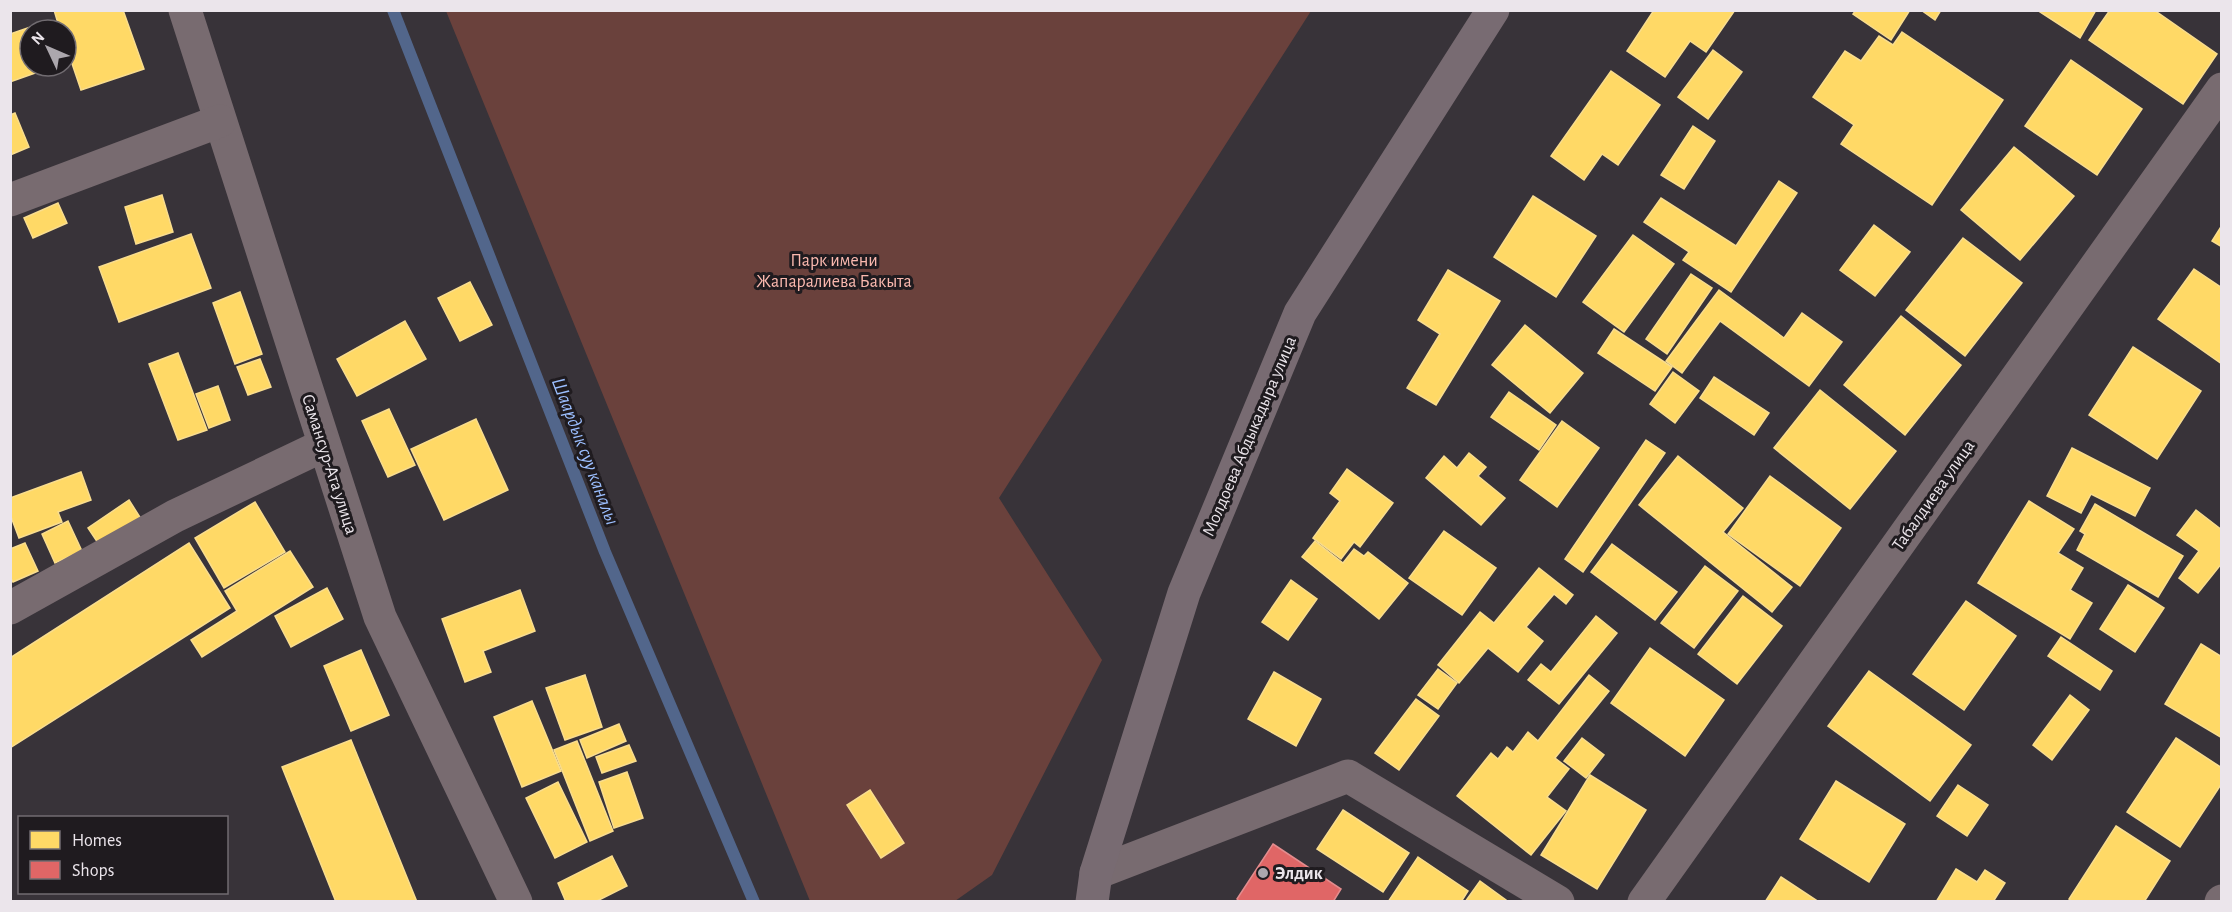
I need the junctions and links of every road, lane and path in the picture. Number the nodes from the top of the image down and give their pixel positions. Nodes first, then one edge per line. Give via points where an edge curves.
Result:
1 (185, 10) edge
2 (1484, 14) edge
3 (2222, 89) edge
4 (220, 121) junction
5 (10, 200) edge
6 (324, 445) junction
7 (10, 608) edge
8 (1094, 887) edge
9 (516, 902) edge
10 (1558, 902) edge
11 (1644, 902) edge

1 - 4 street, Самансур-Ата улица
2 - 8 main road, Молдоева Абдыкадыра улица via 1300,313 1184,593
3 - 11 street, Табалдиева улица
4 - 5 street
4 - 6 street, Самансур-Ата улица
6 - 7 street via 175,516
6 - 9 street, Самансур-Ата улица via 380,617
8 - 10 street via 1348,776

